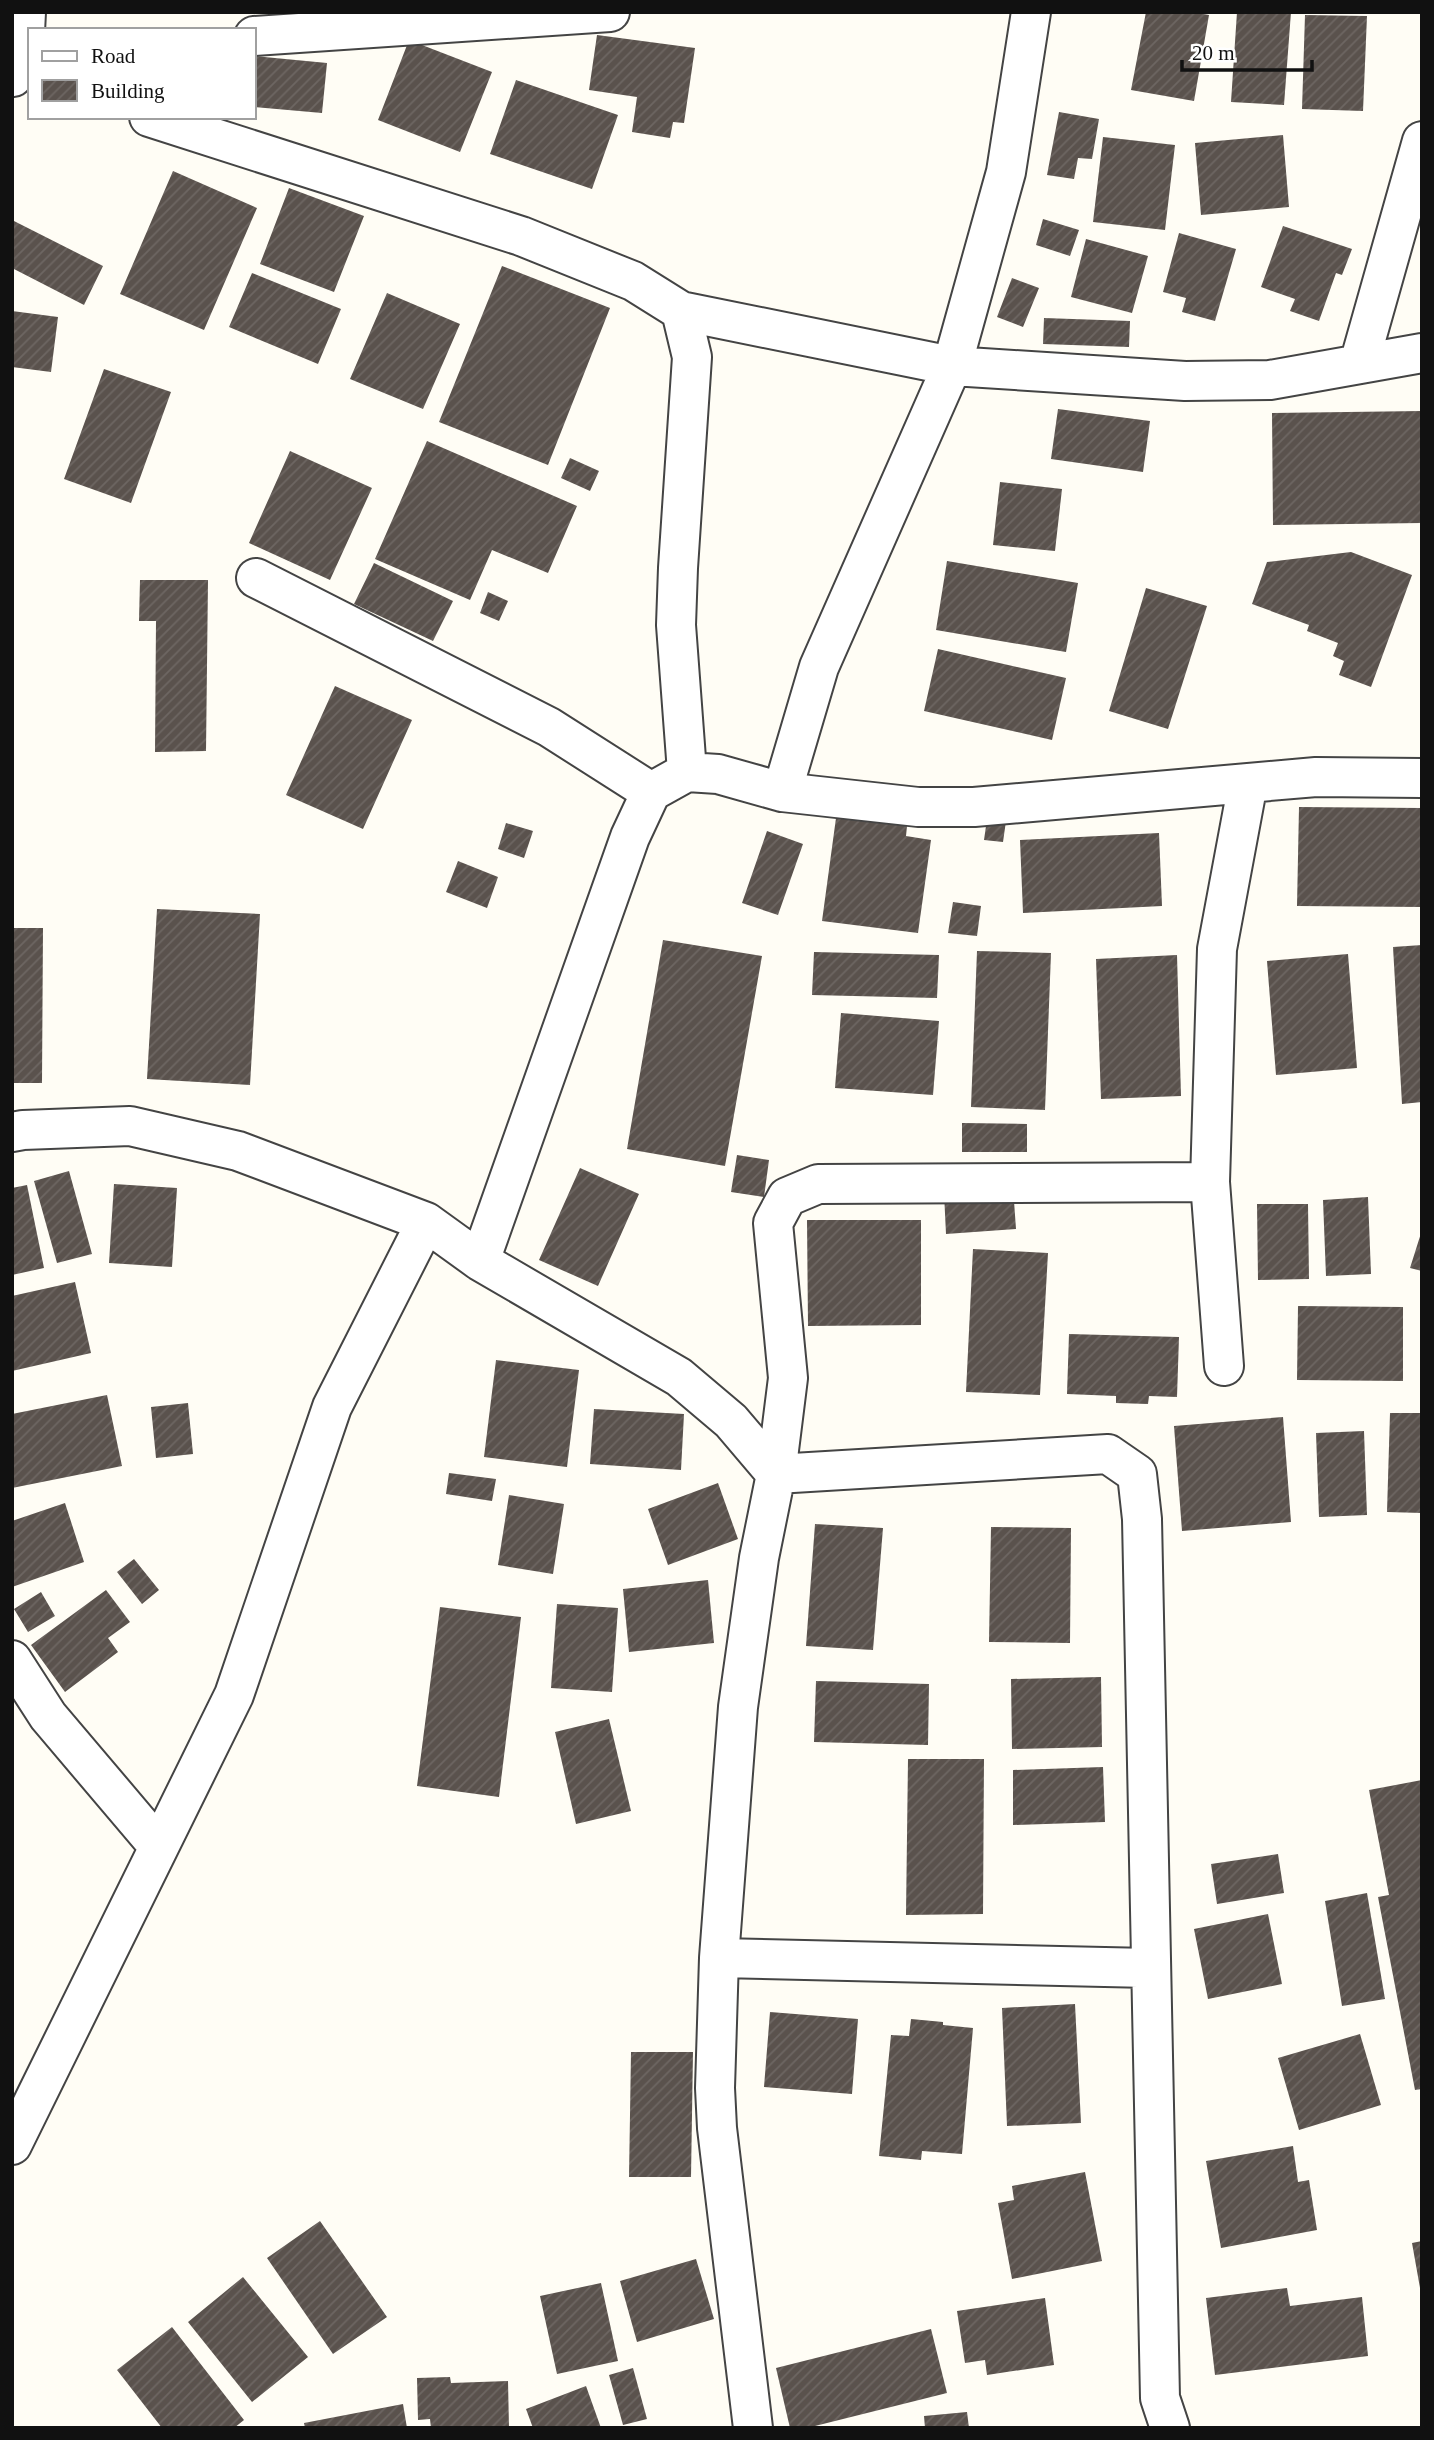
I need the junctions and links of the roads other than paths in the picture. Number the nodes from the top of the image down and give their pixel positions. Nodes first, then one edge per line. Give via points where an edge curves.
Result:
1 (26, 12) edge
2 (610, 12) edge
3 (1031, 12) edge
4 (256, 36) edge
5 (18, 78) edge
6 (155, 119) edge
7 (1422, 141) edge
8 (681, 312) junction
9 (1422, 353) edge
10 (1359, 364) junction
11 (953, 366) junction
12 (256, 578) dead end
13 (687, 772) junction
14 (1422, 778) edge
15 (1248, 783) junction
16 (651, 792) junction
17 (782, 792) junction
18 (12, 1132) edge
19 (1210, 1182) junction
20 (426, 1222) junction
21 (480, 1261) junction
22 (1224, 1366) dead end
23 (776, 1475) junction
24 (12, 1660) edge
25 (159, 1847) junction
26 (719, 1958) junction
27 (1149, 1968) junction
28 (12, 2145) edge
29 (753, 2428) edge
30 (1170, 2428) edge

1 - 5 street
2 - 4 street
3 - 11 street via 1006,172
6 - 8 street via 521,236 633,281
7 - 10 street
8 - 11 street
8 - 13 street via 692,357 676,625
9 - 10 street
10 - 11 street via 1270,380 1185,382
11 - 17 street via 819,667
12 - 16 street via 549,727
13 - 16 street
13 - 17 street via 718,774
14 - 15 street via 1316,777
15 - 17 street via 974,807 918,807
15 - 19 street via 1217,949
16 - 21 street via 630,837
18 - 20 street via 130,1126 238,1151
19 - 22 street
19 - 23 street via 818,1184 787,1198 774,1223 788,1378
20 - 21 street
20 - 25 street via 332,1407 234,1695
21 - 23 street via 679,1377 731,1421
23 - 26 street via 738,1707
23 - 27 street via 1108,1454 1137,1474 1142,1532
24 - 25 street via 48,1716
25 - 28 street
26 - 27 street
26 - 29 street via 717,2128
27 - 30 street via 1160,2398

